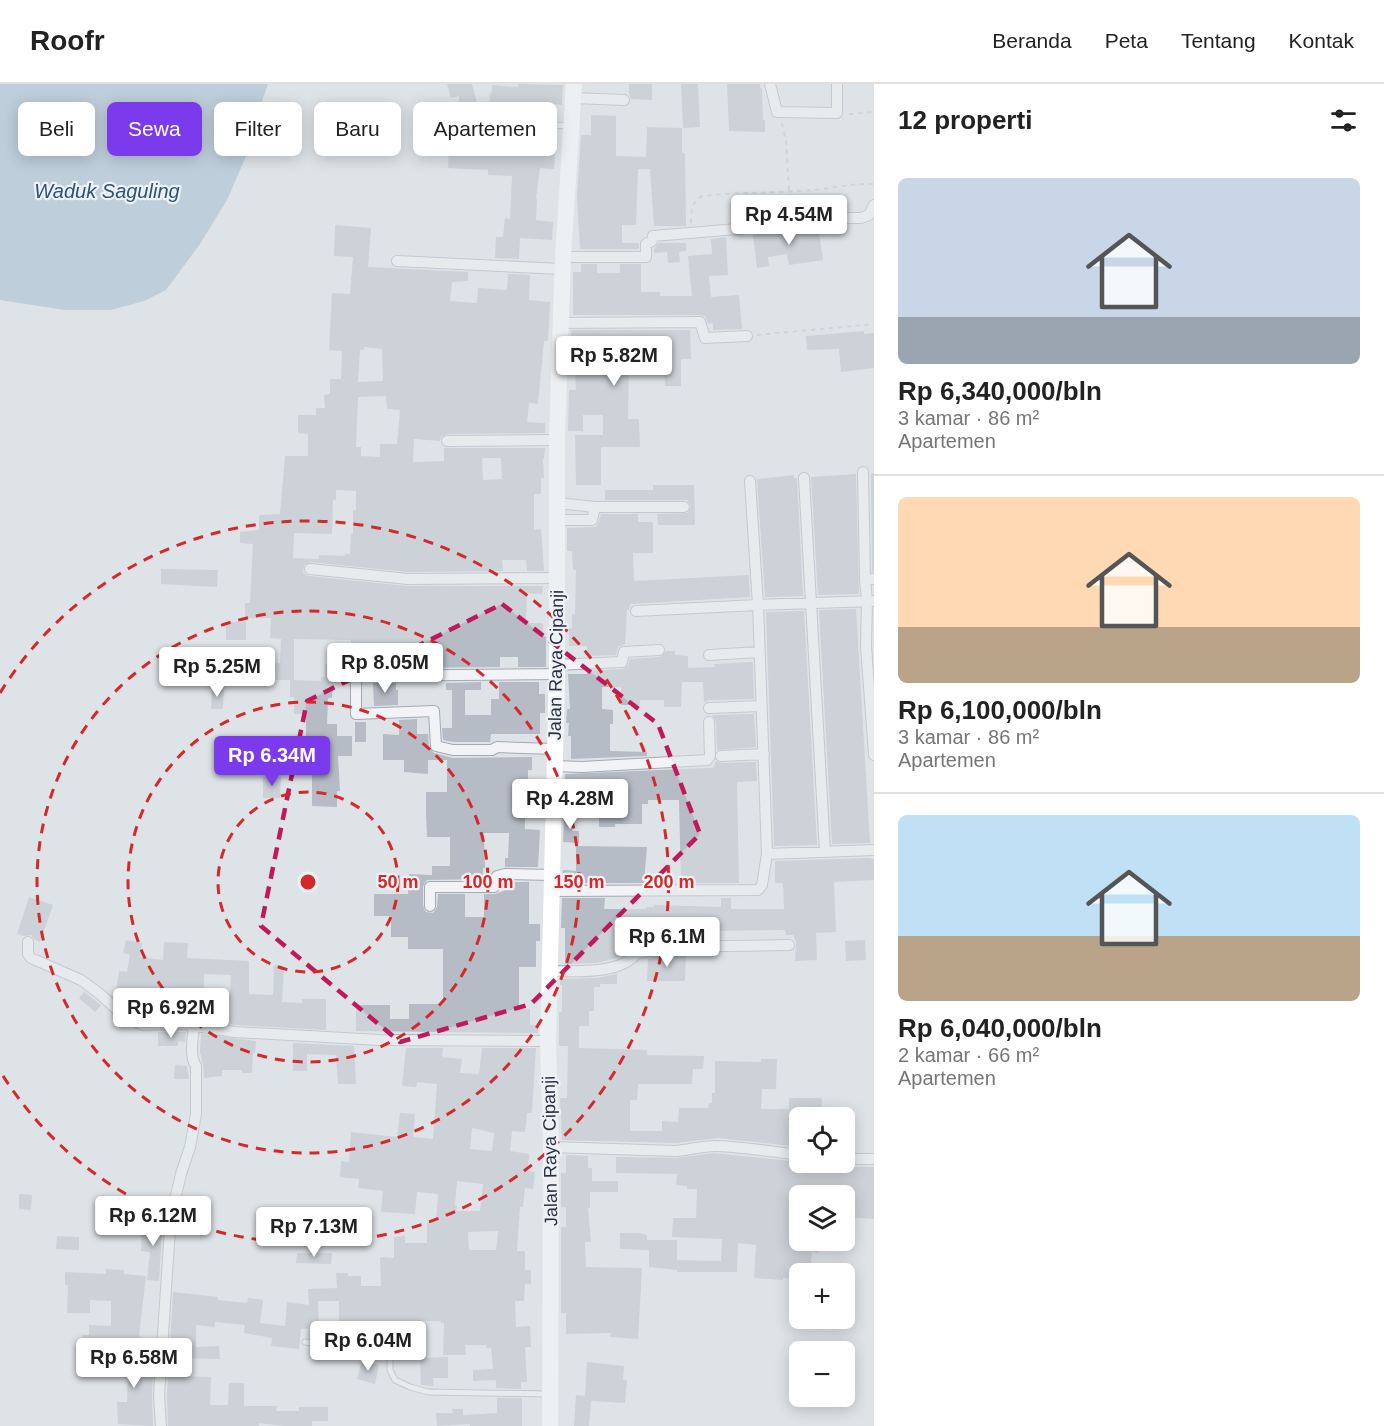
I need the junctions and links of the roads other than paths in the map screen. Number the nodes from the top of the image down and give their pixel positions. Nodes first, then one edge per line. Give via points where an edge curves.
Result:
1 (770, 84) edge
2 (837, 84) edge
3 (574, 91) edge
4 (624, 100) dead end
5 (557, 125) edge
6 (572, 126) junction
7 (874, 206) edge
8 (397, 261) dead end
9 (562, 263) junction
10 (561, 323) junction
11 (748, 335) road end
12 (557, 440) junction
13 (447, 441) dead end
14 (864, 472) dead end
15 (804, 478) dead end
16 (750, 481) dead end
17 (556, 503) junction
18 (595, 507) junction
19 (684, 507) dead end
20 (557, 520) junction
21 (310, 569) dead end
22 (557, 578) junction
23 (870, 579) edge
24 (871, 601) edge
25 (812, 603) junction
26 (758, 605) junction
27 (636, 611) dead end
28 (870, 646) edge
29 (659, 650) dead end
30 (759, 652) junction
31 (709, 655) dead end
32 (557, 670) junction
33 (760, 706) junction
34 (709, 708) dead end
35 (709, 722) dead end
36 (554, 749) junction
37 (764, 754) junction
38 (874, 755) edge
39 (721, 756) dead end
40 (554, 766) junction
41 (874, 850) edge
42 (825, 852) junction
43 (767, 854) junction
44 (552, 883) junction
45 (430, 906) dead end
46 (28, 942) dead end
47 (789, 945) dead end
48 (550, 971) junction
49 (194, 1026) junction
50 (548, 1041) junction
51 (551, 1147) junction
52 (789, 1154) edge
53 (855, 1159) edge
54 (874, 1159) edge
55 (305, 1342) dead end
56 (99, 1347) dead end
57 (161, 1352) junction
58 (550, 1394) junction
59 (161, 1426) edge
60 (550, 1426) edge

1 - 2 street via 777,112 837,113
3 - 4 street
3 - 6 main road, Jalan Raya Cipanji
5 - 6 lane
6 - 9 main road, Jalan Raya Cipanji
7 - 9 street via 861,218 791,218 774,226 653,236 646,244 646,257
8 - 9 street
9 - 10 main road, Jalan Raya Cipanji
10 - 11 street via 700,322 705,338
10 - 12 main road, Jalan Raya Cipanji
12 - 13 street
12 - 17 main road, Jalan Raya Cipanji
14 - 23 street
15 - 25 street
16 - 26 street
17 - 18 street
17 - 20 main road, Jalan Raya Cipanji
18 - 19 street
18 - 20 street via 592,520
20 - 22 main road, Jalan Raya Cipanji
21 - 22 street via 408,579
22 - 32 main road, Jalan Raya Cipanji
23 - 24 street
24 - 25 street
24 - 28 street
25 - 26 street
25 - 42 street
26 - 27 street
26 - 30 street
28 - 38 street
29 - 32 street via 624,652 622,662
30 - 31 street
30 - 33 street
32 - 36 main road, Jalan Raya Cipanji
32 - 36 street via 356,676 356,714 434,711 436,746 453,750
33 - 34 street
33 - 37 street
35 - 40 street via 707,760
36 - 40 main road, Jalan Raya Cipanji
37 - 39 street
37 - 43 street
40 - 44 main road, Jalan Raya Cipanji
41 - 42 street
42 - 43 street
43 - 44 street via 758,890
44 - 45 street via 505,874 497,876 494,887 430,887
44 - 48 main road, Jalan Raya Cipanji
46 - 49 street via 31,958 81,980 130,1020 148,1025
47 - 48 street via 658,947 637,953 625,964 597,970
48 - 50 main road, Jalan Raya Cipanji
49 - 50 street via 380,1040
49 - 57 street via 196,1114 173,1212
50 - 51 main road, Jalan Raya Cipanji
51 - 52 street via 676,1151 718,1146
51 - 58 main road, Jalan Raya Cipanji
53 - 54 street
55 - 58 lane via 380,1351 390,1359 395,1380 421,1391
56 - 57 street
57 - 59 street
58 - 60 main road, Jalan Raya Cipanji

